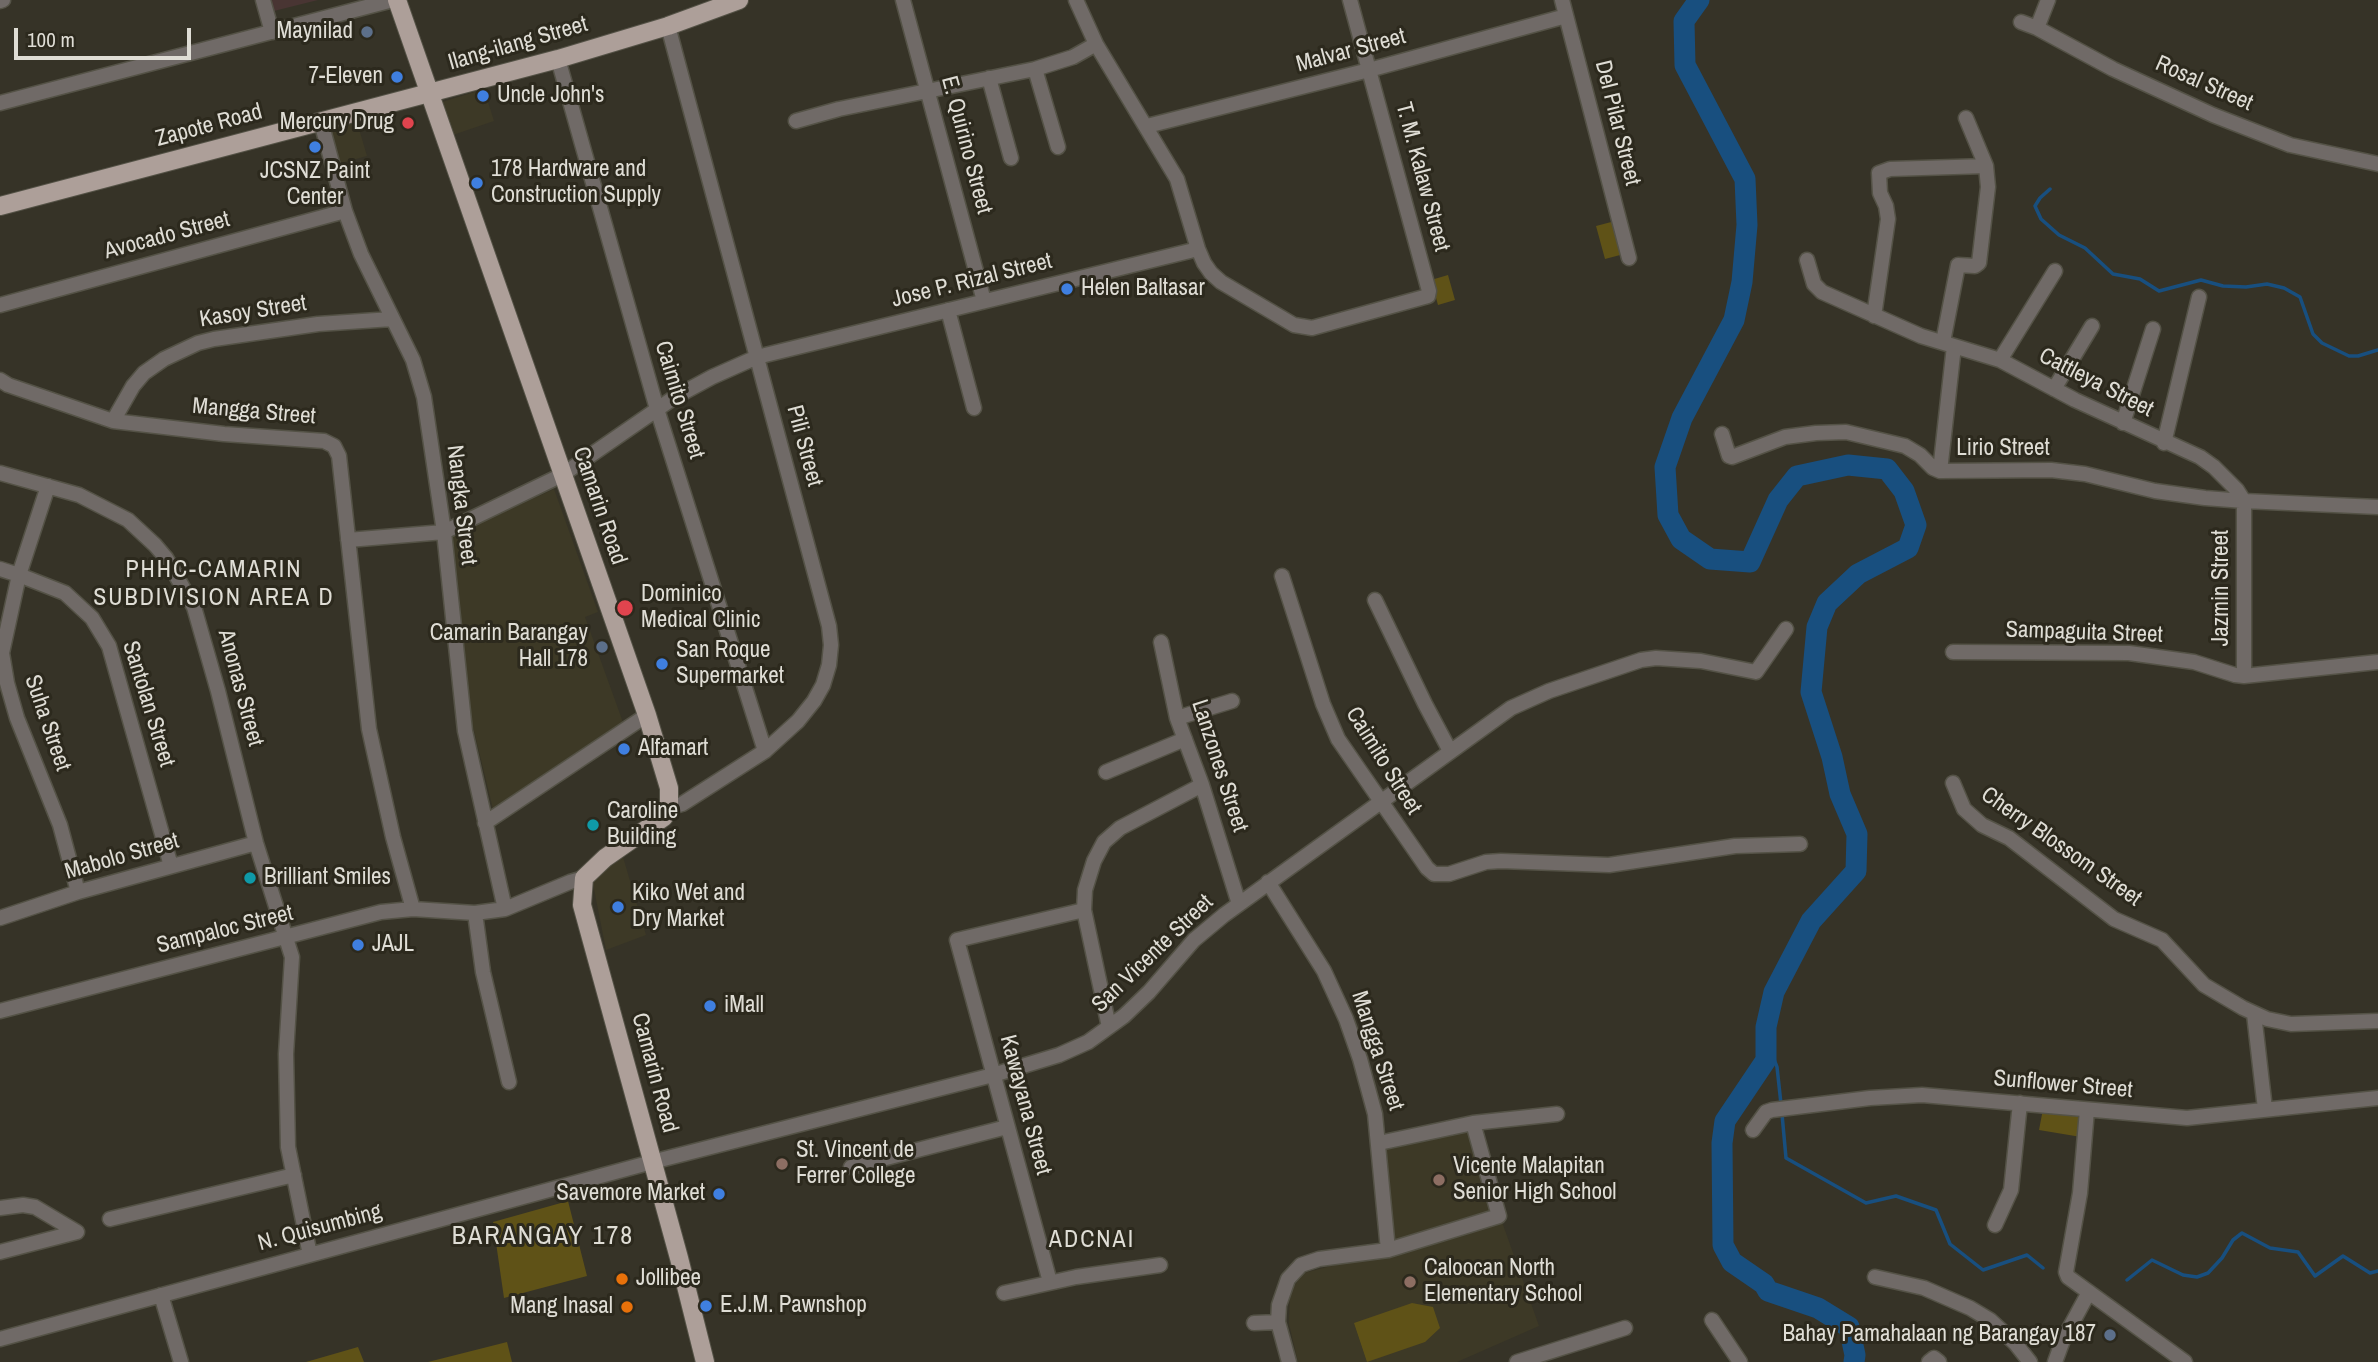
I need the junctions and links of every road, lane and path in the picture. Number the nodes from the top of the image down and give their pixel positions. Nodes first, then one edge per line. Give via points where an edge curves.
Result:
1 (263, 0) edge
2 (395, 0) edge
3 (739, 0) edge
4 (903, 0) edge
5 (1076, 0) edge
6 (1350, 0) edge
7 (1562, 0) edge
8 (2048, 0) edge
9 (1566, 16) junction
10 (2021, 22) dead end
11 (668, 26) junction
12 (2037, 28) junction
13 (272, 32) junction
14 (1096, 44) junction
15 (558, 59) junction
16 (1035, 69) junction
17 (1369, 70) junction
18 (989, 78) junction
19 (928, 92) junction
20 (430, 94) junction
21 (0, 103) edge
22 (1966, 118) dead end
23 (796, 121) dead end
24 (321, 122) junction
25 (1147, 126) junction
26 (1058, 147) dead end
27 (1011, 158) dead end
28 (2378, 164) edge
29 (1986, 166) junction
30 (0, 206) edge
31 (345, 211) junction
32 (1198, 249) junction
33 (1629, 258) dead end
34 (1807, 260) dead end
35 (2055, 271) dead end
36 (2199, 297) dead end
37 (984, 301) junction
38 (0, 305) edge
39 (948, 310) junction
40 (1874, 316) junction
41 (392, 319) junction
42 (2092, 326) dead end
43 (2153, 329) dead end
44 (1948, 344) junction
45 (757, 357) junction
46 (2000, 360) junction
47 (0, 380) edge
48 (2054, 389) junction
49 (974, 408) dead end
50 (657, 409) junction
51 (113, 421) junction
52 (2123, 423) junction
53 (1722, 433) dead end
54 (2164, 443) junction
55 (1940, 471) junction
56 (0, 473) edge
57 (562, 474) junction
58 (48, 486) junction
59 (2244, 501) junction
60 (2378, 507) edge
61 (444, 532) junction
62 (348, 540) junction
63 (0, 569) edge
64 (19, 575) junction
65 (1282, 576) dead end
66 (1375, 600) dead end
67 (1786, 629) dead end
68 (1161, 642) dead end
69 (1953, 652) dead end
70 (2378, 662) edge
71 (2244, 676) junction
72 (1232, 701) dead end
73 (647, 715) junction
74 (1177, 718) junction
75 (1185, 739) junction
76 (765, 751) junction
77 (1450, 751) junction
78 (1106, 772) dead end
79 (1952, 782) dead end
80 (1202, 785) junction
81 (1380, 803) junction
82 (669, 808) junction
83 (485, 824) junction
84 (257, 843) junction
85 (1800, 844) dead end
86 (171, 866) junction
87 (584, 878) junction
88 (1268, 882) junction
89 (78, 892) junction
90 (1239, 904) junction
91 (413, 909) junction
92 (505, 909) junction
93 (1084, 910) junction
94 (474, 913) junction
95 (0, 918) edge
96 (286, 938) junction
97 (0, 1012) edge
98 (2254, 1014) junction
99 (2378, 1021) edge
100 (1109, 1027) junction
101 (993, 1075) junction
102 (509, 1082) dead end
103 (2378, 1098) edge
104 (2020, 1103) junction
105 (2265, 1109) junction
106 (2087, 1110) junction
107 (1557, 1114) dead end
108 (1473, 1123) junction
109 (1007, 1126) junction
110 (1753, 1130) dead end
111 (1380, 1143) junction
112 (652, 1161) junction
113 (851, 1167) dead end
114 (294, 1175) junction
115 (0, 1208) edge
116 (110, 1219) dead end
117 (1996, 1225) dead end
118 (1388, 1250) junction
119 (0, 1252) edge
120 (310, 1255) junction
121 (1160, 1265) dead end
122 (1875, 1277) dead end
123 (1050, 1282) junction
124 (2089, 1292) junction
125 (1004, 1293) dead end
126 (161, 1295) junction
127 (1712, 1320) dead end
128 (1278, 1322) junction
129 (1254, 1323) dead end
130 (1625, 1328) dead end
131 (0, 1339) edge
132 (181, 1362) edge
133 (705, 1362) edge
134 (1289, 1362) edge
135 (1517, 1362) edge
136 (1740, 1362) edge
137 (1929, 1362) edge
138 (1939, 1362) edge
139 (2030, 1362) edge
140 (2054, 1362) edge
141 (2185, 1362) edge

1 - 13 street
2 - 13 street
2 - 20 main road, Camarin Road
3 - 11 main road, Ilang-ilang Street
4 - 19 street, E. Quirino Street
5 - 14 street
6 - 17 street, T. M. Kalaw Street
7 - 9 street, Del Pilar Street
8 - 12 street
9 - 17 street, Malvar Street
9 - 33 street, Del Pilar Street
10 - 12 street, Rosal Street
11 - 15 main road, Ilang-ilang Street
11 - 45 street, Pili Street
12 - 28 street, Rosal Street via 2213,115 2290,145
13 - 21 street
14 - 16 street
14 - 25 street
15 - 20 main road, Ilang-ilang Street
15 - 50 street, Caimito Street
16 - 18 street
16 - 26 street
17 - 25 street, Malvar Street
17 - 32 street, T. M. Kalaw Street via 1428,296 1301,328 1221,282 1203,263
18 - 19 street
18 - 27 street
19 - 23 street
19 - 37 street, E. Quirino Street
20 - 24 main road, Zapote Road
20 - 57 main road, Camarin Road
22 - 29 street
24 - 30 main road, Zapote Road
24 - 31 street, Nangka Street
25 - 32 street via 1177,179
29 - 40 street via 1879,173 1888,219
29 - 44 street via 1988,187 1979,263 1958,265
31 - 38 street, Avocado Street
31 - 41 street, Nangka Street
32 - 37 street, Jose P. Rizal Street
34 - 40 street, Cattleya Street via 1814,284 1822,292
35 - 46 street
36 - 54 street
37 - 39 street, Jose P. Rizal Street
39 - 45 street, Jose P. Rizal Street
39 - 49 street
40 - 44 street, Cattleya Street
41 - 51 street, Kasoy Street via 317,324 198,343 144,373
41 - 61 street, Nangka Street via 420,380
42 - 48 street
43 - 52 street
44 - 46 street, Cattleya Street
44 - 55 street
45 - 50 street, Jose P. Rizal Street
45 - 76 street, Pili Street via 831,645 829,665 814,702
46 - 48 street, Cattleya Street
47 - 51 street, Mangga Street
48 - 52 street, Cattleya Street
50 - 57 street, Jose P. Rizal Street
50 - 76 street, Caimito Street
51 - 62 street, Mangga Street via 324,441 334,446
52 - 54 street, Cattleya Street
53 - 55 street, Lirio Street via 1731,457 1785,438 1846,432 1905,446
54 - 59 street, Cattleya Street via 2214,467
55 - 59 street, Lirio Street via 2051,470 2155,491
56 - 58 street, Anonas Street
57 - 61 street, Jose P. Rizal Street
57 - 73 main road, Camarin Road
58 - 64 street, Suha Street
58 - 84 street, Anonas Street via 79,495 128,520 177,574 201,627
59 - 60 street
59 - 71 street, Jazmin Street
61 - 62 street
61 - 83 street, Nangka Street via 465,731
62 - 91 street, Mangga Street via 369,729
63 - 64 street, Santolan Street
64 - 86 street, Santolan Street via 65,593 92,618 109,646
64 - 89 street, Suha Street via 2,653 7,683 60,825
65 - 81 street, Caimito Street via 1328,719
66 - 77 street
67 - 77 street, San Vicente Street via 1756,672 1701,661 1641,660 1530,698
68 - 74 street, Lanzones Street
69 - 71 street, Sampaguita Street via 2129,653 2194,662
70 - 71 street, Sampaguita Street
72 - 74 street
73 - 82 main road, Camarin Road via 669,788
73 - 83 street
74 - 75 street, Lanzones Street
75 - 78 street
75 - 80 street, Lanzones Street
76 - 82 street, Pili Street
77 - 81 street, San Vicente Street
79 - 98 street, Cherry Blossom Street via 1964,809 1982,825 2009,838 2114,919 2162,940 2204,985
80 - 90 street, Lanzones Street
80 - 93 street via 1120,828 1104,842 1085,890
81 - 85 street, Caimito Street via 1426,869 1441,875 1486,862 1609,865 1735,846
81 - 88 street, San Vicente Street
82 - 87 main road via 656,824 604,858
83 - 92 street, Nangka Street
84 - 86 street, Mabolo Street
84 - 96 street, Anonas Street
86 - 89 street, Mabolo Street
87 - 92 street, Sampaloc Street
87 - 112 main road, Camarin Road via 584,916
88 - 90 street, San Vicente Street
88 - 111 street, Mangga Street via 1337,996 1369,1088
89 - 95 street, Mabolo Street
90 - 100 street, San Vicente Street via 1194,940 1142,999
91 - 94 street, Sampaloc Street
91 - 96 street, Sampaloc Street via 381,912
92 - 94 street, Sampaloc Street
93 - 100 street
93 - 101 street, Kawayana Street via 957,940
94 - 102 street
96 - 97 street, Sampaloc Street
96 - 114 street, Anonas Street via 292,957 286,1054 288,1147
98 - 99 street, Cherry Blossom Street via 2298,1024
98 - 105 street
100 - 101 street, San Vicente Street via 1067,1052
101 - 109 street, Kawayana Street
101 - 112 street, San Vicente Street
103 - 105 street, Sunflower Street
104 - 106 street, Sunflower Street
104 - 110 street, Sunflower Street via 1922,1095 1870,1098 1772,1110
104 - 117 street via 2011,1189
105 - 106 street, Sunflower Street via 2187,1118
106 - 124 street via 2080,1193 2066,1272
107 - 108 street
108 - 111 street
108 - 118 street via 1499,1216
109 - 113 street
109 - 123 street, Kawayana Street
111 - 118 street, Mangga Street
112 - 120 street, N. Quisumbing
112 - 133 main road, Camarin Road
114 - 116 street
114 - 120 street, Anonas Street
115 - 119 street via 35,1207 77,1232
118 - 128 street via 1301,1265 1288,1279
120 - 126 street, N. Quisumbing
121 - 123 street
122 - 139 street via 1924,1288 1970,1308 1990,1320
123 - 125 street
124 - 140 street
124 - 141 street
126 - 131 street, N. Quisumbing
126 - 132 street
127 - 136 street
128 - 129 street
128 - 134 street
130 - 135 street
137 - 138 street via 1934,1358

